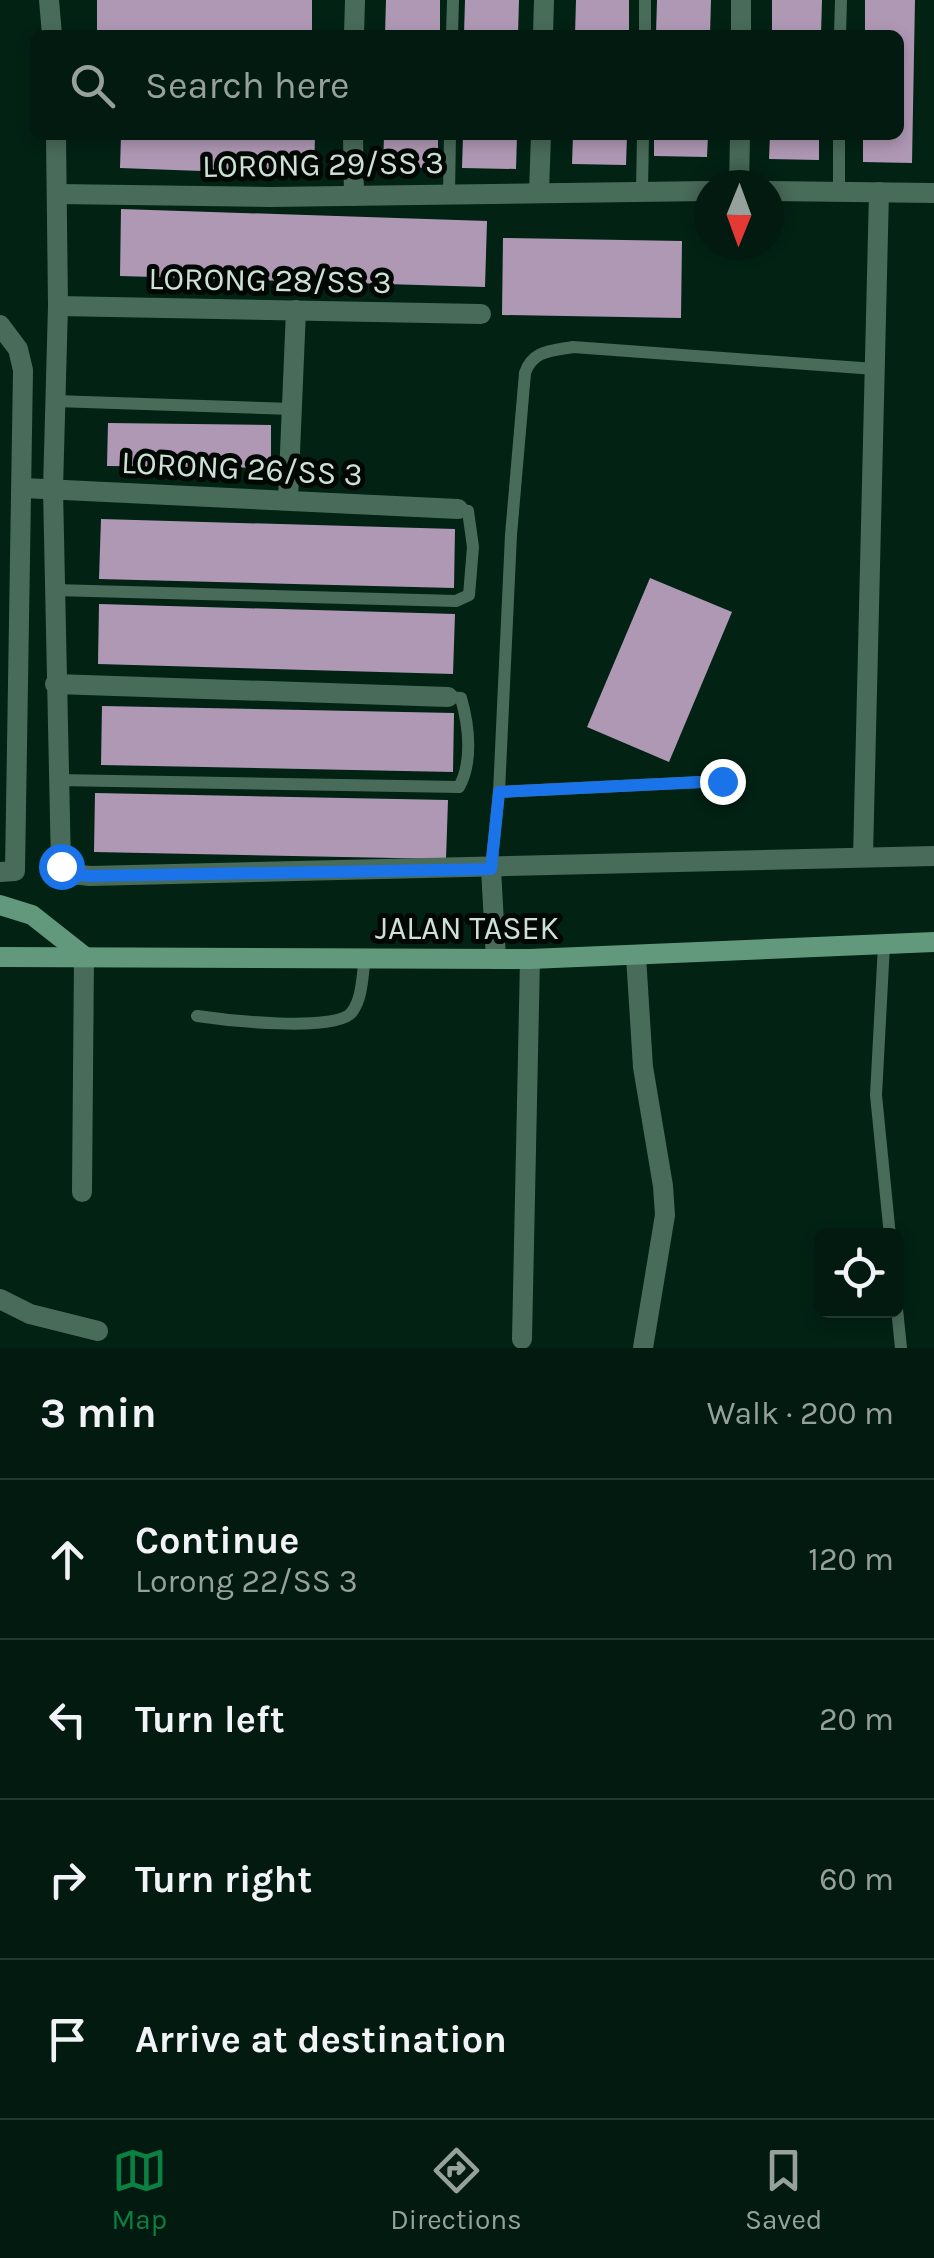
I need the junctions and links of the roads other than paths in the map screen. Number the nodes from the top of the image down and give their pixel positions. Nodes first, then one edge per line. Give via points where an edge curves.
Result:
1 (49, 0) edge
2 (355, 0) edge
3 (453, 0) edge
4 (544, 0) edge
5 (645, 0) edge
6 (741, 0) edge
7 (840, 0) edge
8 (52, 30) edge
9 (354, 30) edge
10 (452, 30) edge
11 (543, 30) edge
12 (644, 30) edge
13 (741, 30) edge
14 (840, 30) edge
15 (56, 140) edge
16 (353, 140) edge
17 (450, 140) edge
18 (541, 140) edge
19 (643, 140) edge
20 (740, 140) edge
21 (839, 140) edge
22 (739, 170) edge
23 (642, 191) junction
24 (694, 191) edge
25 (784, 191) edge
26 (540, 192) junction
27 (839, 192) junction
28 (878, 192) junction
29 (934, 192) edge
30 (449, 193) junction
31 (58, 194) junction
32 (354, 196) junction
33 (58, 306) junction
34 (296, 310) junction
35 (480, 314) dead end
36 (0, 325) edge
37 (875, 369) junction
38 (56, 400) junction
39 (292, 408) junction
40 (23, 488) junction
41 (53, 489) junction
42 (288, 500) junction
43 (458, 508) joint
44 (54, 590) junction
45 (55, 684) junction
46 (448, 697) joint
47 (57, 780) junction
48 (722, 781) dead end
49 (499, 792) junction
50 (934, 856) edge
51 (863, 857) junction
52 (491, 869) junction
53 (8, 871) edge
54 (0, 905) edge
55 (934, 942) edge
56 (884, 945) junction
57 (84, 956) junction
58 (636, 956) junction
59 (0, 957) edge
60 (365, 958) junction
61 (496, 958) junction
62 (530, 959) junction
63 (197, 1016) dead end
64 (82, 1192) dead end
65 (889, 1228) edge
66 (0, 1298) edge
67 (898, 1318) edge
68 (98, 1331) dead end
69 (522, 1339) dead end
70 (643, 1348) edge
71 (902, 1348) edge

1 - 8 street
2 - 9 street
3 - 10 lane
4 - 11 street
5 - 12 lane
6 - 13 street
7 - 14 lane
15 - 31 street
16 - 32 street
17 - 30 lane
18 - 26 street
19 - 23 lane
20 - 22 street
21 - 27 lane
23 - 24 street, LORONG 29/SS 3
23 - 26 street, LORONG 29/SS 3
25 - 27 street
26 - 30 street, LORONG 29/SS 3
27 - 28 street
28 - 29 street
28 - 37 street
30 - 32 street, LORONG 29/SS 3
31 - 32 street, LORONG 29/SS 3
31 - 33 street
33 - 34 street, LORONG 28/SS 3
33 - 38 street
34 - 35 street, LORONG 28/SS 3
34 - 39 street
36 - 40 street via 18,349 23,370
37 - 49 lane via 572,348 529,361 511,535
37 - 51 street
38 - 39 lane
38 - 41 street
39 - 42 street
40 - 41 street, LORONG 26/SS 3
40 - 53 street
41 - 42 street, LORONG 26/SS 3
41 - 44 street
42 - 43 street, LORONG 26/SS 3
43 - 44 lane via 468,511 472,547 469,594 456,600
44 - 45 street
45 - 46 street
45 - 47 street
46 - 47 lane via 460,698 466,716 468,772 459,788
47 - 52 street via 61,866 71,874
48 - 49 lane
49 - 52 lane
50 - 51 street
51 - 52 street
52 - 61 street
54 - 57 main road via 32,915
55 - 56 main road, JALAN TASEK
56 - 58 main road, JALAN TASEK
56 - 65 lane via 876,1095
57 - 59 main road, JALAN TASEK
57 - 60 main road, JALAN TASEK
57 - 64 street
58 - 62 main road, JALAN TASEK
58 - 70 street via 643,1067 665,1216
60 - 61 main road, JALAN TASEK
60 - 63 lane via 359,998 338,1021
61 - 62 main road, JALAN TASEK
62 - 69 street
66 - 68 street via 30,1314
67 - 71 lane

